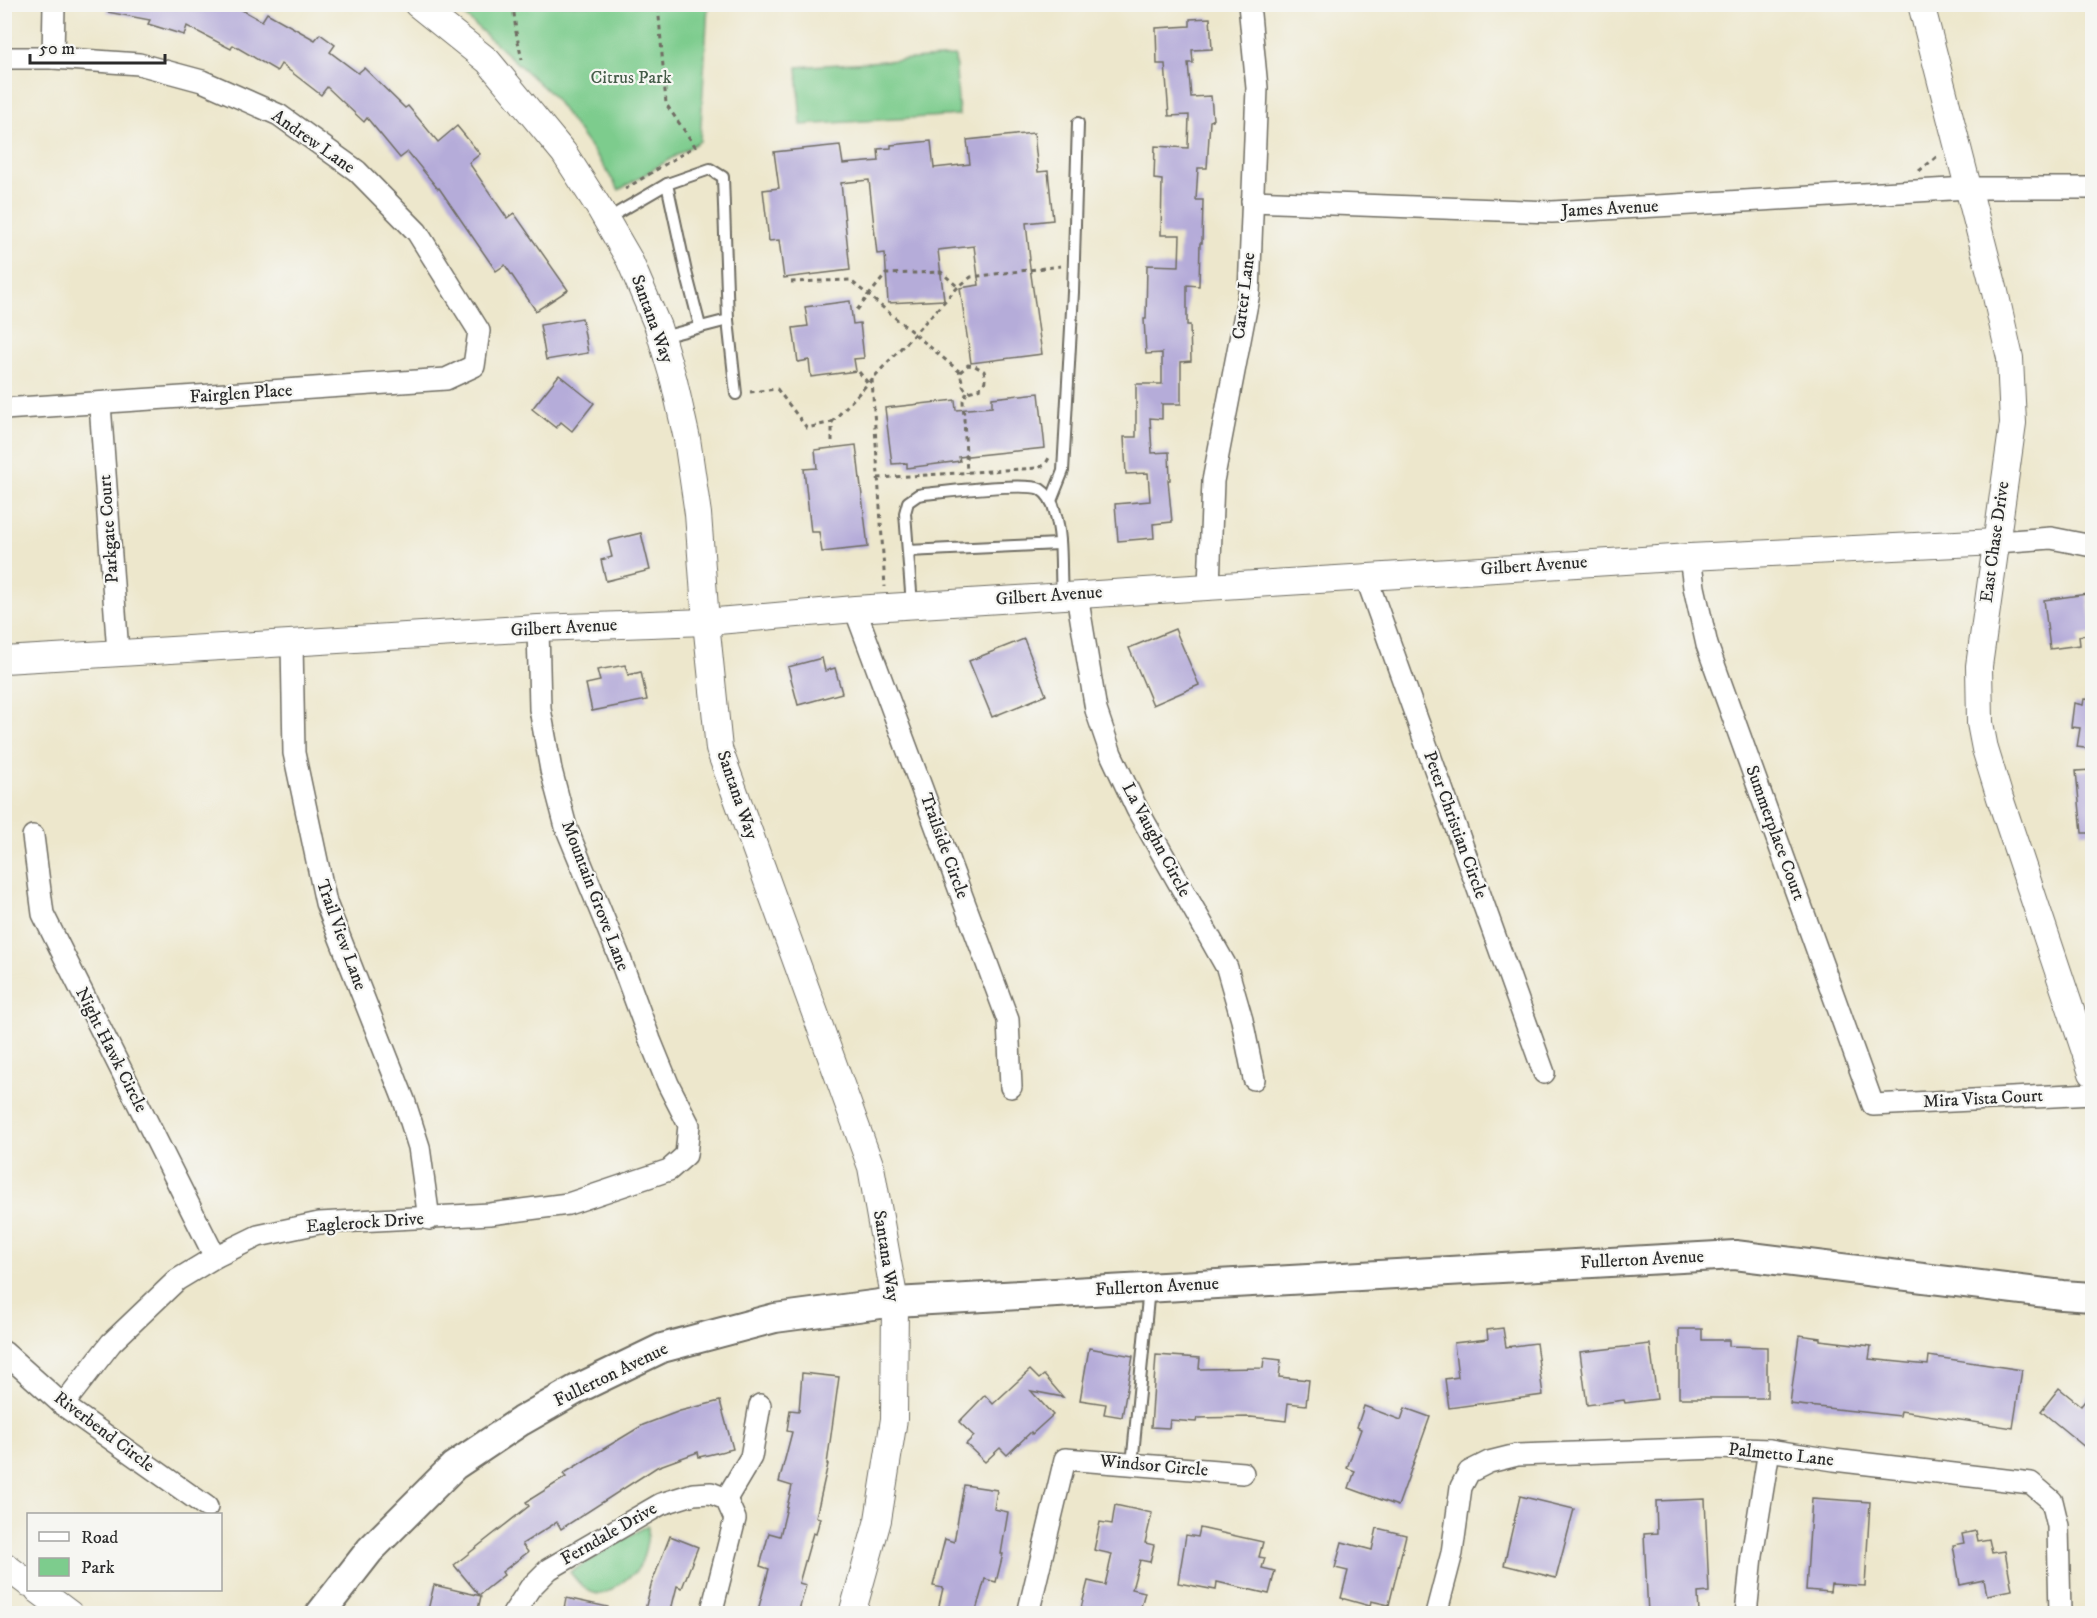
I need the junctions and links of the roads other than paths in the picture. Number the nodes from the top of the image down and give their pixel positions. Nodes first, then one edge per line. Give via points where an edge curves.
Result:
1 (54, 4) edge
2 (417, 4) edge
3 (1249, 4) edge
4 (1921, 4) edge
5 (4, 58) edge
6 (53, 58) junction
7 (1078, 123) dead end
8 (666, 184) junction
9 (1968, 188) junction
10 (2092, 188) edge
11 (1252, 201) junction
12 (606, 219) junction
13 (728, 320) junction
14 (700, 326) junction
15 (662, 338) junction
16 (474, 366) joint
17 (736, 394) road end
18 (100, 404) junction
19 (4, 409) edge
20 (1051, 501) junction
21 (1996, 542) junction
22 (1059, 544) junction
23 (2092, 546) edge
24 (908, 551) junction
25 (1690, 557) junction
26 (1366, 577) junction
27 (1209, 586) junction
28 (1070, 595) junction
29 (912, 605) junction
30 (855, 609) junction
31 (706, 622) junction
32 (538, 628) junction
33 (292, 643) junction
34 (118, 654) junction
35 (4, 660) edge
36 (33, 836) dead end
37 (1544, 1073) dead end
38 (2092, 1073) edge
39 (1254, 1079) dead end
40 (1011, 1088) dead end
41 (2092, 1094) edge
42 (1873, 1105) joint
43 (686, 1155) joint
44 (429, 1219) junction
45 (215, 1257) junction
46 (1149, 1288) junction
47 (2092, 1297) edge
48 (895, 1302) junction
49 (4, 1352) edge
50 (63, 1405) junction
51 (760, 1405) dead end
52 (1768, 1450) junction
53 (1132, 1465) junction
54 (1243, 1473) dead end
55 (726, 1499) junction
56 (207, 1507) dead end
57 (4, 1565) edge
58 (27, 1581) edge
59 (39, 1591) edge
60 (70, 1614) edge
61 (320, 1614) edge
62 (513, 1614) edge
63 (711, 1614) edge
64 (852, 1614) edge
65 (1028, 1614) edge
66 (1436, 1614) edge
67 (1746, 1614) edge
68 (2060, 1614) edge

1 - 6 street
2 - 12 street, Santana Way via 488,61 564,153
3 - 11 street, Carter Lane via 1257,88
4 - 9 street, East Chase Drive
5 - 6 street, Andrew Lane
6 - 16 street, Andrew Lane via 139,64 202,81 279,115 357,171 417,232 479,331
7 - 20 lane via 1063,471
8 - 12 lane
8 - 13 lane via 710,169 723,177
8 - 14 lane
9 - 10 street, James Avenue
9 - 11 street, James Avenue via 1552,212
9 - 21 street, East Chase Drive via 2010,358 2013,423
11 - 27 street, Carter Lane via 1249,293 1213,482
12 - 15 street, Santana Way via 629,259
13 - 14 lane
13 - 17 lane
14 - 15 lane
15 - 31 street, Santana Way via 687,438 698,514
16 - 18 street, Fairglen Place via 446,379
18 - 19 street, Fairglen Place
18 - 34 street, Parkgate Court
20 - 22 lane
20 - 24 lane via 1044,492 1027,486 918,495 905,507
21 - 23 street, Gilbert Avenue via 2051,538
21 - 25 street, Gilbert Avenue
21 - 38 street, East Chase Drive via 1978,666 1980,723 2000,798
22 - 24 lane
22 - 28 lane
24 - 29 lane
25 - 26 street, Gilbert Avenue
25 - 42 street, Summerplace Court via 1707,645
26 - 27 street, Gilbert Avenue
26 - 37 street, Peter Christian Circle
27 - 28 street, Gilbert Avenue
28 - 29 street, Gilbert Avenue
28 - 39 street, La Vaughn Circle via 1096,710 1111,754 1227,968
29 - 30 street, Gilbert Avenue
30 - 31 street, Gilbert Avenue
30 - 40 street, Trailside Circle via 1008,1020
31 - 32 street, Gilbert Avenue
31 - 48 street, Santana Way via 719,749 871,1167
32 - 33 street, Gilbert Avenue
32 - 43 street, Mountain Grove Lane via 540,709 566,827 650,1040 689,1125
33 - 34 street, Gilbert Avenue
33 - 44 street, Trail View Lane via 294,753 326,903 404,1100 419,1148
34 - 35 street, Gilbert Avenue
36 - 45 street, Night Hawk Circle via 43,914
41 - 42 street, Mira Vista Court
43 - 44 street, Eaglerock Drive via 669,1170 568,1204
44 - 45 street, Eaglerock Drive via 320,1223 258,1236
45 - 50 street, Eaglerock Drive via 177,1280 144,1309 111,1343
46 - 47 main road, Fullerton Avenue via 1735,1255
46 - 48 main road, Fullerton Avenue
46 - 53 lane
48 - 61 main road, Fullerton Avenue via 776,1318 662,1348 577,1389 454,1466 370,1550
48 - 64 street, Santana Way via 894,1419 878,1520
49 - 50 street, Riverbend Circle
50 - 56 street, Riverbend Circle
51 - 55 street via 751,1457
52 - 66 street, Palmetto Lane via 1517,1455 1489,1462 1469,1472 1461,1487 1452,1553
52 - 67 street
52 - 68 street, Palmetto Lane via 2031,1483 2052,1501 2058,1526
53 - 54 street, Windsor Circle
53 - 65 street, Windsor Circle via 1065,1459
55 - 62 street, Ferndale Drive via 711,1493 693,1494 661,1504 549,1569
55 - 63 street via 735,1519
57 - 58 street
59 - 60 street

